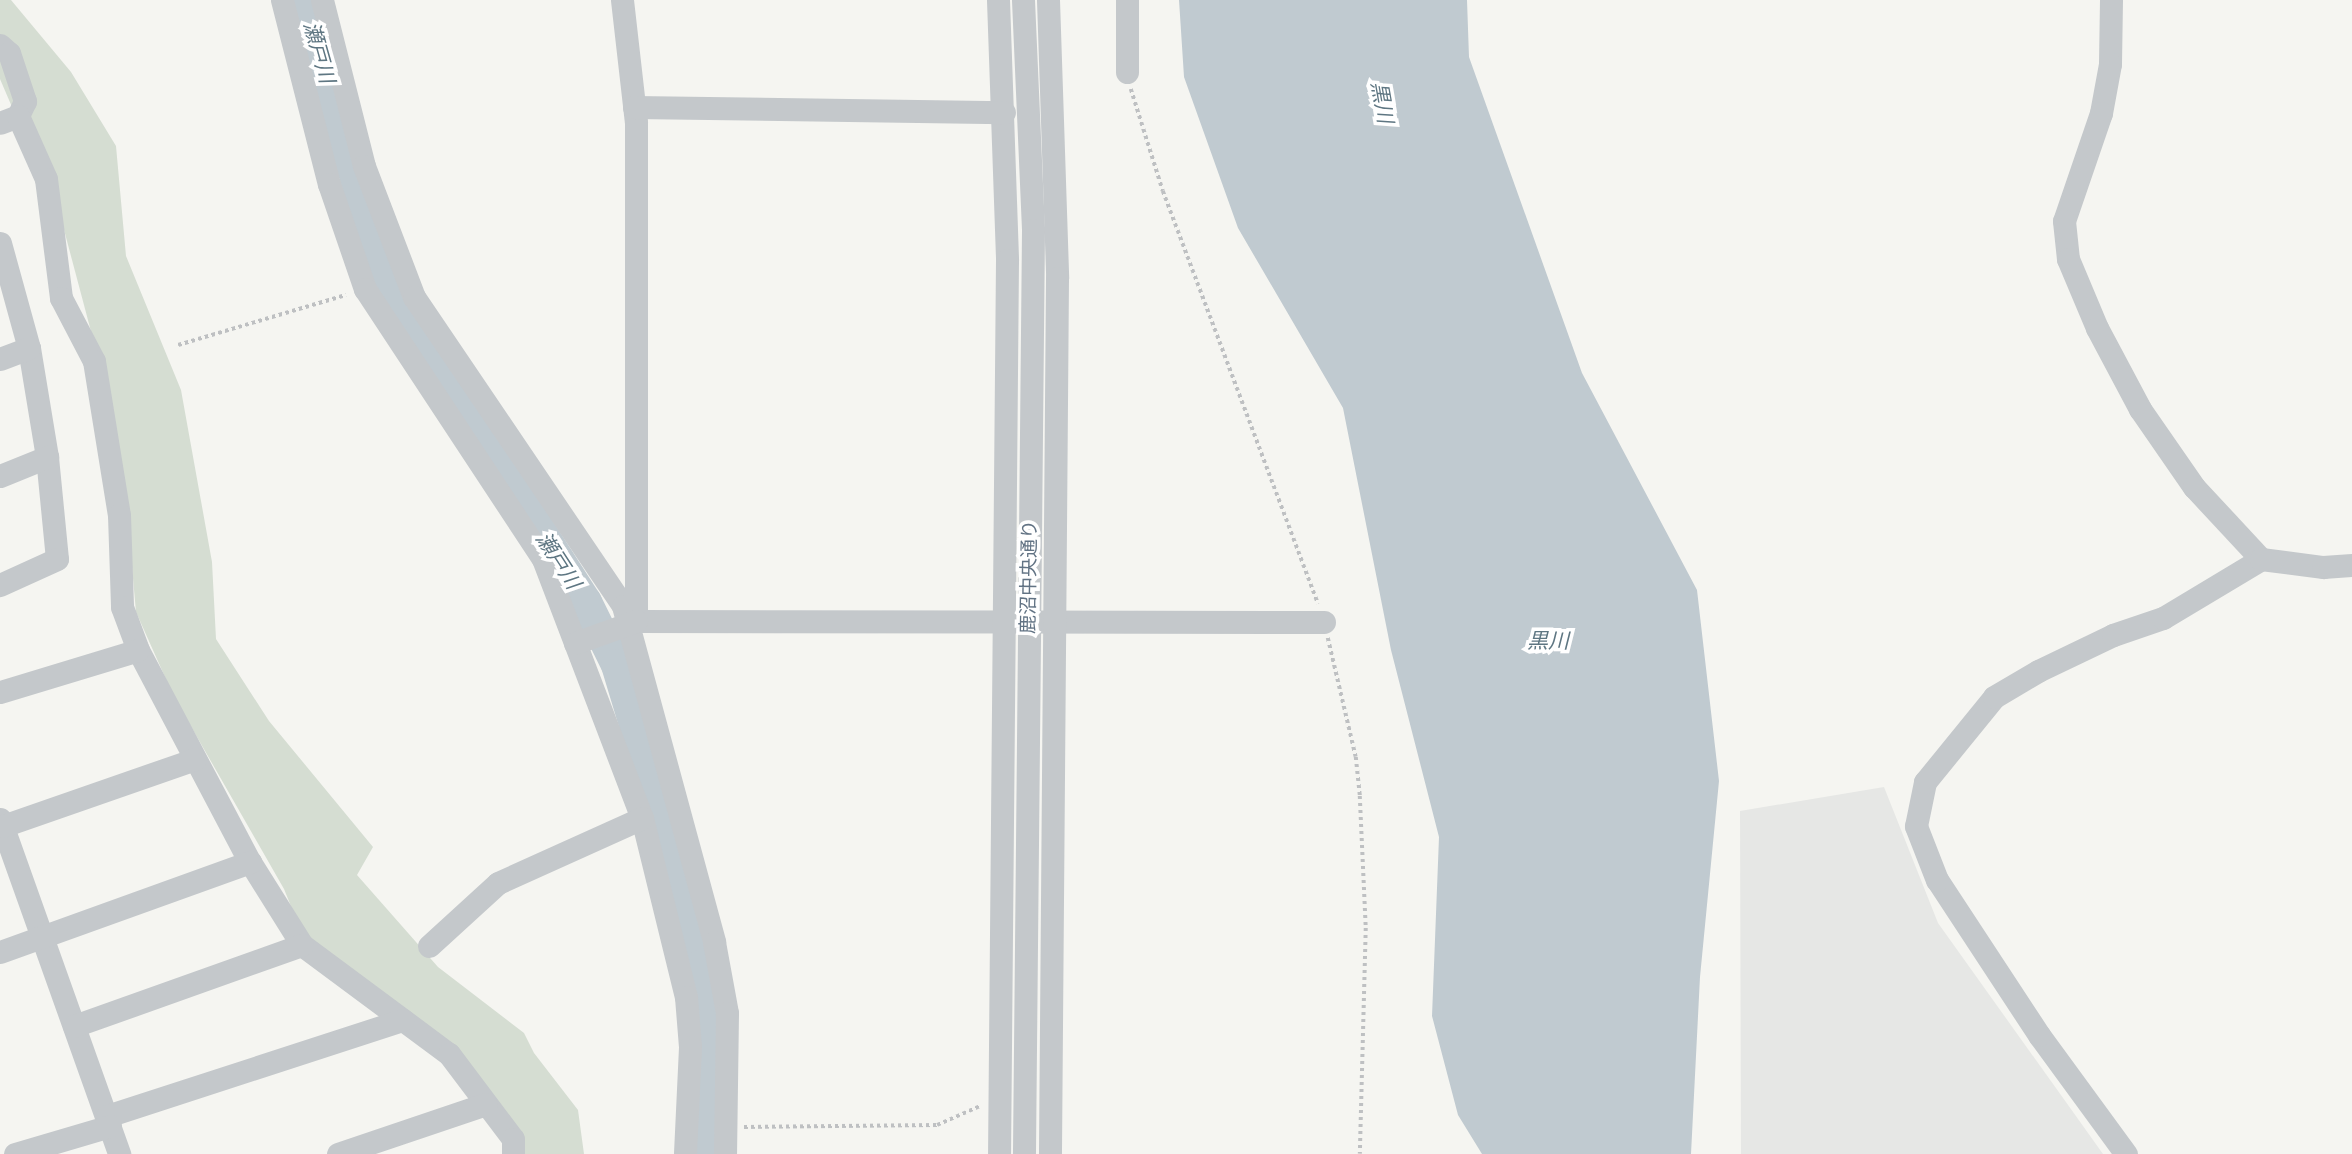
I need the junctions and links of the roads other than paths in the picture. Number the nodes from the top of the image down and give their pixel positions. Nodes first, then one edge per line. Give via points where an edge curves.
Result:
1 (282, 0) edge
2 (322, 0) edge
3 (622, 0) edge
4 (998, 0) edge
5 (1023, 0) edge
6 (1048, 0) edge
7 (1127, 0) edge
8 (2111, 0) edge
9 (0, 46) edge
10 (1127, 72) dead end
11 (634, 107) junction
12 (1004, 112) junction
13 (9, 119) edge
14 (0, 243) edge
15 (29, 348) junction
16 (0, 359) edge
17 (47, 457) junction
18 (0, 476) edge
19 (2261, 559) junction
20 (2352, 565) edge
21 (0, 584) edge
22 (1004, 621) junction
23 (1028, 622) junction
24 (1055, 622) junction
25 (1324, 622) dead end
26 (631, 623) junction
27 (575, 643) junction
28 (138, 650) junction
29 (0, 692) edge
30 (195, 759) junction
31 (642, 818) junction
32 (2, 834) edge
33 (250, 862) junction
34 (41, 937) junction
35 (302, 945) junction
36 (429, 946) dead end
37 (0, 952) edge
38 (403, 1020) junction
39 (74, 1026) junction
40 (486, 1104) junction
41 (108, 1121) junction
42 (15, 1154) edge
43 (119, 1154) edge
44 (338, 1154) edge
45 (513, 1154) edge
46 (685, 1154) edge
47 (725, 1154) edge
48 (999, 1154) edge
49 (1024, 1154) edge
50 (1050, 1154) edge
51 (2126, 1154) edge

1 - 27 street via 329,184 365,289 543,559
2 - 26 street via 365,166 414,297 624,606
3 - 11 street
4 - 12 street
5 - 23 street, 鹿沼中央通り via 1033,230
6 - 24 street via 1057,206
7 - 10 street
8 - 19 street via 2110,64 2101,113 2063,221 2068,259 2097,328 2140,409 2193,487
9 - 13 street via 9,53 25,101
11 - 12 street
11 - 26 street
12 - 22 street
13 - 28 street via 46,179 61,298 94,361 119,515 122,607
14 - 15 street
15 - 16 street
15 - 17 street
17 - 18 street
17 - 21 street via 57,559
19 - 20 street via 2323,567
19 - 51 street via 2163,618 2113,635 1994,696 1925,782 1917,810 1921,845 1961,919
22 - 23 street
22 - 26 street
22 - 48 street
23 - 24 street
23 - 49 street, 鹿沼中央通り
24 - 25 street
24 - 50 street
26 - 27 street
26 - 47 street via 715,942 727,1013
27 - 31 street
28 - 29 street
28 - 30 street
30 - 32 street
30 - 33 street
31 - 36 street via 498,883
31 - 46 street via 686,997 690,1071
32 - 34 street
33 - 34 street
33 - 35 street
34 - 37 street
34 - 39 street
35 - 38 street
35 - 39 street
38 - 40 street via 449,1054
38 - 41 street
39 - 41 street
40 - 44 street
40 - 45 street via 513,1139
41 - 42 street
41 - 43 street

